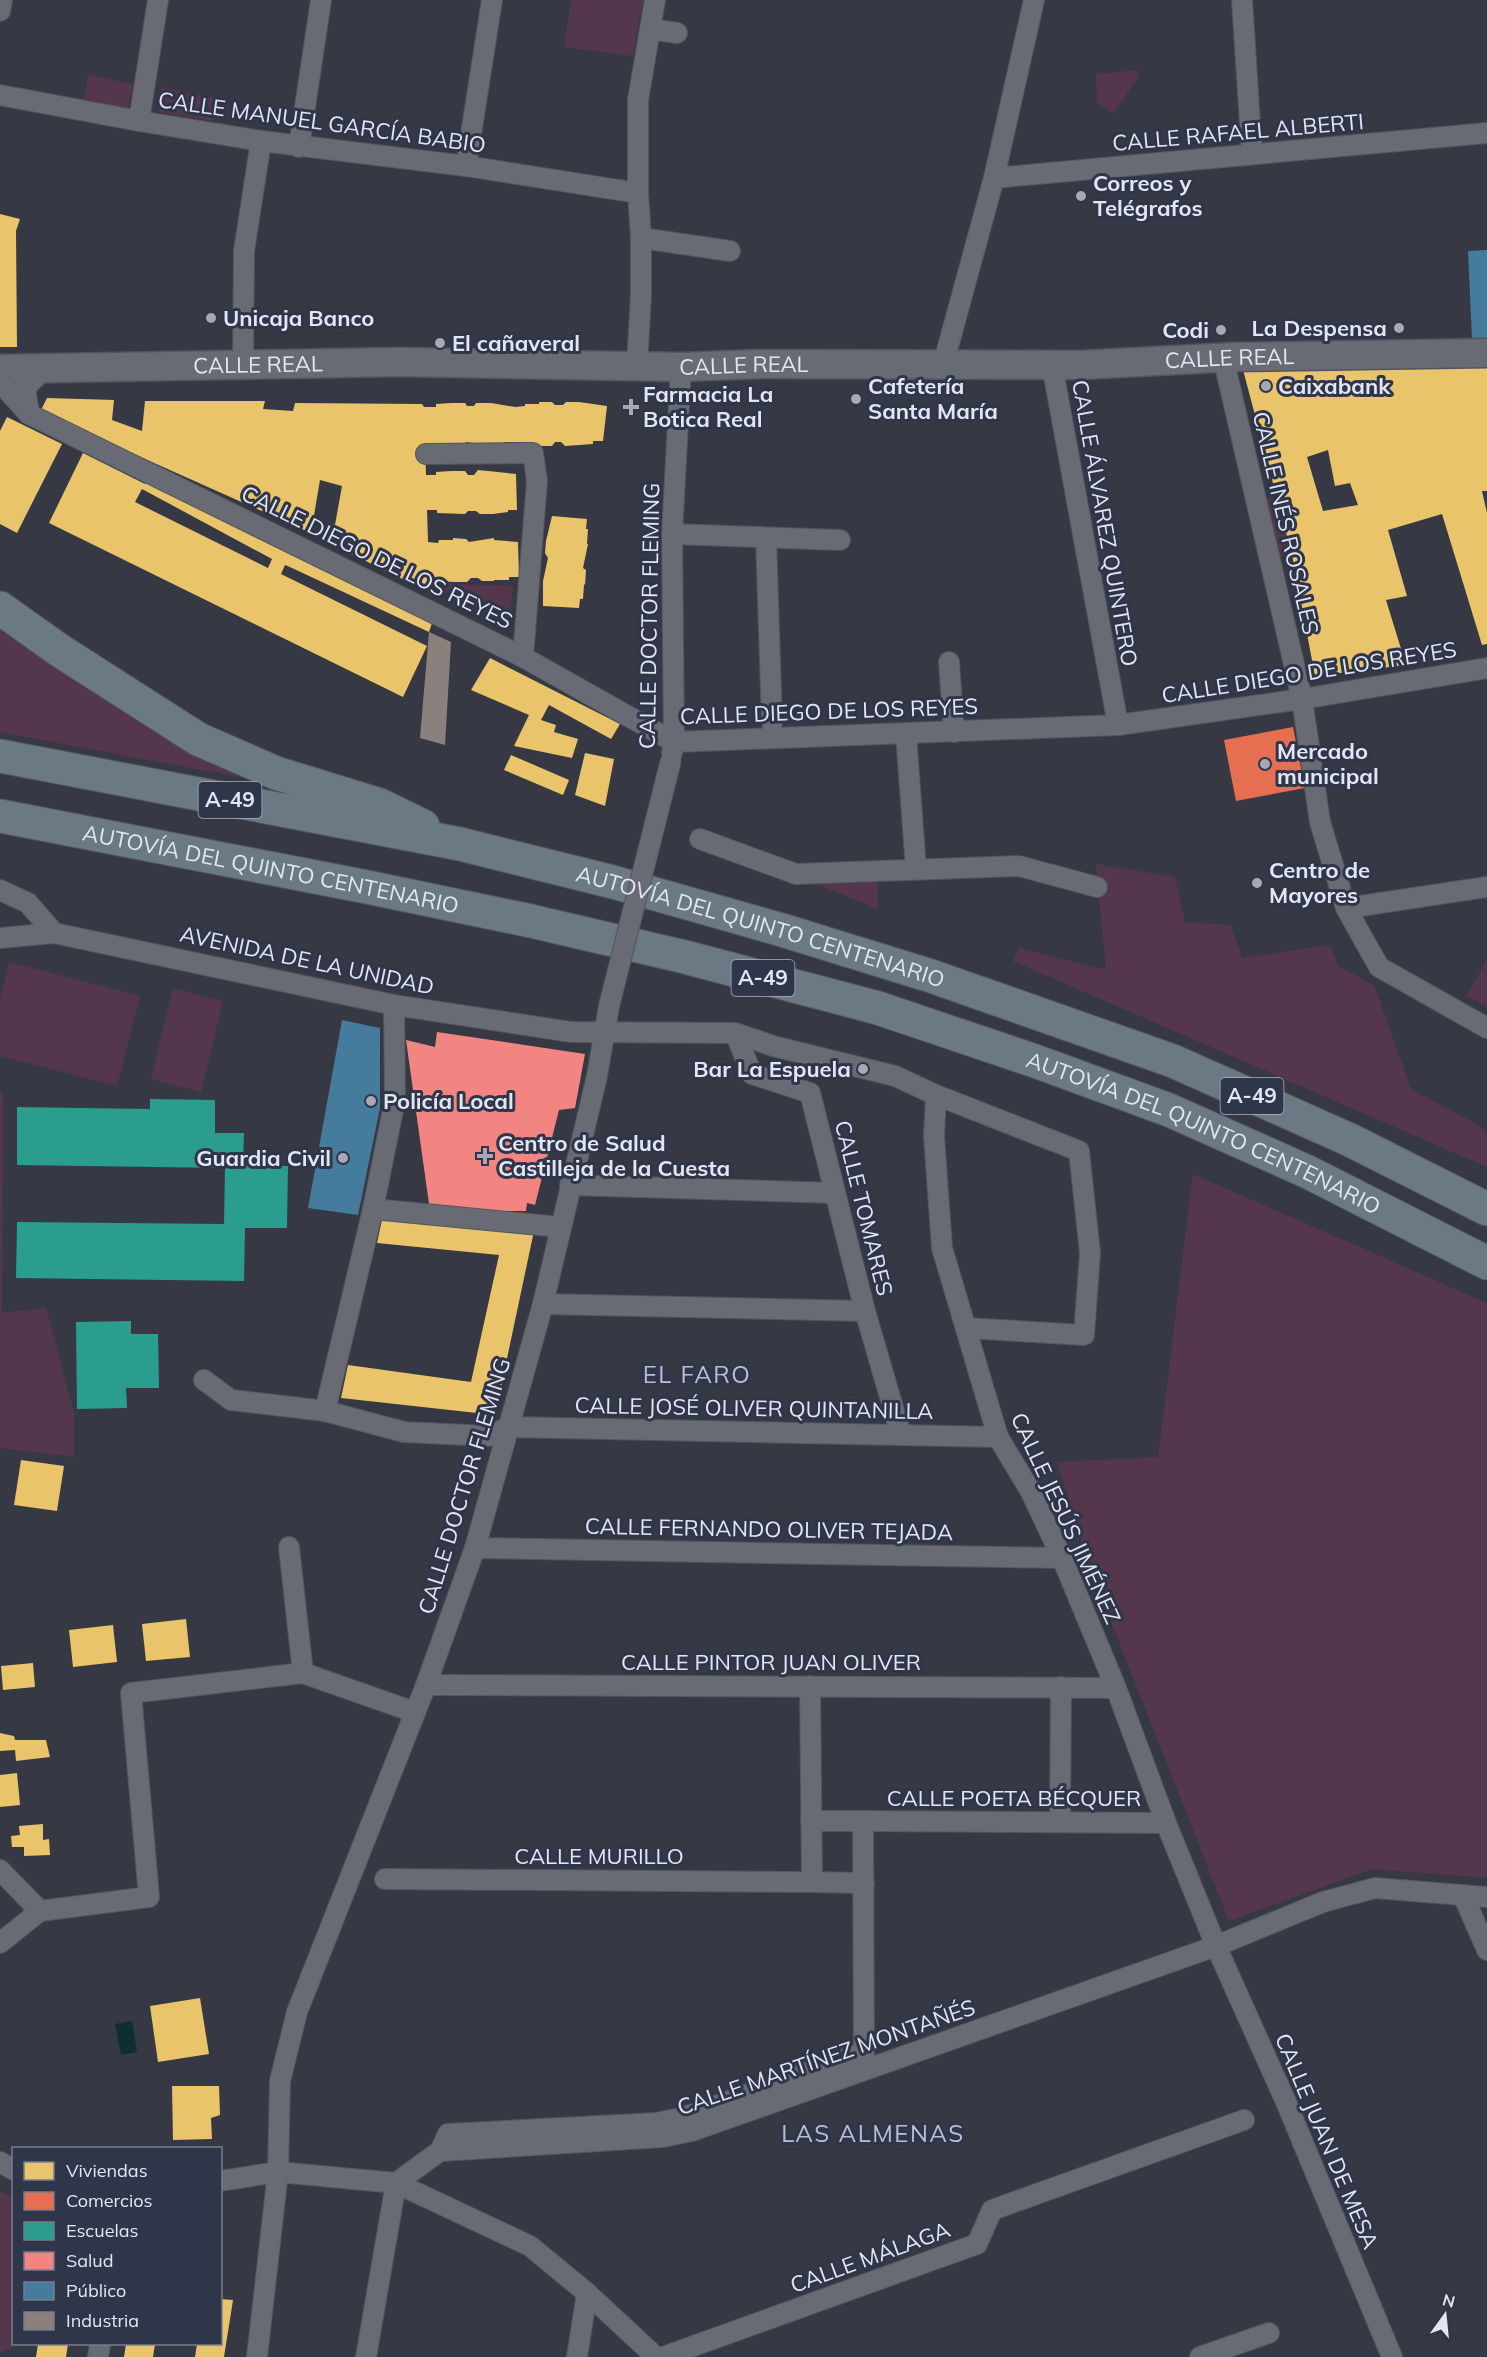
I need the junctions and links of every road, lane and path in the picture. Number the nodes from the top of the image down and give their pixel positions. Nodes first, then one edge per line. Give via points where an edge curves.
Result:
1 (2, 0) edge
2 (158, 0) edge
3 (321, 0) edge
4 (492, 0) edge
5 (655, 0) edge
6 (1034, 0) edge
7 (1242, 0) edge
8 (0, 11) edge
9 (650, 29) junction
10 (677, 33) dead end
11 (0, 95) edge
12 (139, 121) junction
13 (1487, 133) edge
14 (261, 141) junction
15 (299, 147) junction
16 (1252, 154) junction
17 (466, 166) junction
18 (994, 178) junction
19 (638, 193) junction
20 (641, 238) junction
21 (730, 250) dead end
22 (1487, 353) edge
23 (1222, 357) junction
24 (243, 365) junction
25 (637, 365) junction
26 (943, 365) junction
27 (1052, 365) junction
28 (681, 367) junction
29 (0, 369) edge
30 (44, 369) junction
31 (0, 382) edge
32 (29, 414) junction
33 (426, 454) dead end
34 (672, 534) junction
35 (766, 537) junction
36 (840, 540) dead end
37 (0, 608) edge
38 (523, 657) junction
39 (949, 662) dead end
40 (1487, 668) edge
41 (1302, 699) junction
42 (772, 723) dead end
43 (1118, 725) junction
44 (954, 732) junction
45 (906, 734) junction
46 (673, 751) junction
47 (0, 756) edge
48 (0, 816) edge
49 (700, 838) dead end
50 (460, 844) junction
51 (916, 869) junction
52 (1097, 887) dead end
53 (1487, 887) edge
54 (0, 890) edge
55 (1347, 908) junction
56 (54, 933) junction
57 (0, 938) edge
58 (393, 1005) junction
59 (1487, 1028) edge
60 (604, 1032) junction
61 (735, 1033) junction
62 (936, 1095) junction
63 (570, 1185) junction
64 (835, 1193) junction
65 (373, 1209) junction
66 (1487, 1209) edge
67 (560, 1227) junction
68 (1487, 1263) edge
69 (543, 1304) junction
70 (865, 1311) junction
71 (966, 1328) junction
72 (204, 1380) dead end
73 (325, 1411) junction
74 (509, 1427) junction
75 (901, 1435) junction
76 (998, 1437) junction
77 (289, 1546) dead end
78 (475, 1548) junction
79 (1062, 1558) junction
80 (303, 1673) junction
81 (426, 1684) junction
82 (810, 1686) junction
83 (1061, 1687) junction
84 (1116, 1688) junction
85 (414, 1712) junction
86 (811, 1821) junction
87 (863, 1821) junction
88 (1060, 1822) junction
89 (1166, 1823) junction
90 (0, 1870) edge
91 (385, 1879) dead end
92 (812, 1882) junction
93 (864, 1883) junction
94 (1463, 1895) junction
95 (1487, 1897) edge
96 (40, 1911) junction
97 (0, 1943) edge
98 (1216, 1946) junction
99 (1487, 1950) edge
100 (864, 2061) junction
101 (1244, 2120) dead end
102 (278, 2172) junction
103 (222, 2181) edge
104 (396, 2183) junction
105 (587, 2293) junction
106 (1269, 2333) dead end
107 (257, 2357) edge
108 (366, 2357) edge
109 (577, 2357) edge
110 (656, 2357) edge
111 (663, 2357) edge
112 (1200, 2357) edge
113 (1392, 2357) edge

1 - 8 street
2 - 12 street
3 - 15 street
4 - 17 street
5 - 9 street
6 - 18 street
7 - 16 street
9 - 10 street
9 - 19 street via 638,100
11 - 12 street, CALLE MANUEL GARCÍA BABIO
12 - 14 street, CALLE MANUEL GARCÍA BABIO
13 - 16 street, CALLE RAFAEL ALBERTI
14 - 15 street, CALLE MANUEL GARCÍA BABIO
14 - 24 street via 244,251
15 - 17 street, CALLE MANUEL GARCÍA BABIO
16 - 18 street, CALLE RAFAEL ALBERTI
17 - 19 street, CALLE MANUEL GARCÍA BABIO
18 - 26 street
19 - 20 street
20 - 21 street
20 - 25 street
22 - 23 main road, CALLE REAL
23 - 27 main road, CALLE REAL
23 - 41 street, CALLE INÉS ROSALES
24 - 25 main road, CALLE REAL
24 - 30 main road, CALLE REAL
25 - 28 main road, CALLE REAL
26 - 27 main road, CALLE REAL
26 - 28 main road, CALLE REAL
27 - 43 street, CALLE ÁLVAREZ QUINTERO
28 - 34 street, CALLE DOCTOR FLEMING
29 - 30 main road, CALLE REAL
30 - 32 street via 25,388
31 - 32 street, CALLE DIEGO DE LOS REYES
32 - 38 street, CALLE DIEGO DE LOS REYES
33 - 38 street via 533,453 537,481
34 - 35 street
34 - 46 street, CALLE DOCTOR FLEMING
35 - 36 street
35 - 42 street
37 - 50 highway via 198,739 276,773 380,805
38 - 46 street, CALLE DIEGO DE LOS REYES
39 - 44 street
40 - 41 street, CALLE DIEGO DE LOS REYES
41 - 43 street, CALLE DIEGO DE LOS REYES
41 - 55 street, CALLE INÉS ROSALES via 1320,822
43 - 44 street, CALLE DIEGO DE LOS REYES
44 - 45 street, CALLE DIEGO DE LOS REYES
45 - 46 street, CALLE DIEGO DE LOS REYES
45 - 51 street
46 - 60 street, CALLE DOCTOR FLEMING, bridge
47 - 50 highway, AUTOVÍA DEL QUINTO CENTENARIO / A-49
48 - 68 highway, AUTOVÍA DEL QUINTO CENTENARIO / A-49 via 531,921 878,1008 1169,1110 1308,1172
49 - 51 street via 796,874
50 - 66 highway, AUTOVÍA DEL QUINTO CENTENARIO / A-49 via 782,930 931,976 1173,1061 1350,1140
51 - 52 street via 1018,866
53 - 55 street
54 - 56 street via 28,903
55 - 59 street, CALLE INÉS ROSALES via 1378,968
56 - 57 street, AVENIDA DE LA UNIDAD
56 - 58 street, AVENIDA DE LA UNIDAD
58 - 60 street, AVENIDA DE LA UNIDAD via 571,1032
58 - 65 street via 395,1100
60 - 61 street, AVENIDA DE LA UNIDAD
60 - 63 street, CALLE DOCTOR FLEMING
61 - 62 street, AVENIDA DE LA UNIDAD via 895,1076
61 - 64 street, CALLE TOMARES via 752,1074 810,1093
62 - 71 street, CALLE JESÚS JIMÉNEZ via 934,1136 942,1248
62 - 71 street, AVENIDA DE LA UNIDAD via 1079,1151 1090,1253 1084,1335
63 - 64 street
63 - 67 street, CALLE DOCTOR FLEMING
64 - 70 street, CALLE TOMARES
65 - 67 street
65 - 73 street
67 - 69 street, CALLE DOCTOR FLEMING
69 - 70 street
69 - 74 street, CALLE DOCTOR FLEMING
70 - 75 street, CALLE TOMARES
71 - 76 street, CALLE JESÚS JIMÉNEZ
72 - 73 street, CALLE JOSÉ OLIVER QUINTANILLA via 231,1400
73 - 74 street, CALLE JOSÉ OLIVER QUINTANILLA via 404,1432 488,1436
74 - 75 street, CALLE JOSÉ OLIVER QUINTANILLA
74 - 78 street, CALLE DOCTOR FLEMING
75 - 76 street, CALLE JOSÉ OLIVER QUINTANILLA
76 - 79 street, CALLE JESÚS JIMÉNEZ via 1031,1492
77 - 80 street
78 - 79 street, CALLE FERNANDO OLIVER TEJADA
78 - 81 street, CALLE DOCTOR FLEMING
79 - 84 street, CALLE JESÚS JIMÉNEZ
80 - 85 street
80 - 96 street via 131,1693 149,1897
81 - 82 street, CALLE PINTOR JUAN OLIVER
81 - 85 street, CALLE DOCTOR FLEMING
82 - 83 street, CALLE PINTOR JUAN OLIVER
82 - 86 street
83 - 84 street, CALLE PINTOR JUAN OLIVER
83 - 88 street
84 - 89 street, CALLE JESÚS JIMÉNEZ
85 - 102 street, CALLE DOCTOR FLEMING via 297,2012 280,2081
86 - 87 street, CALLE POETA BÉCQUER
86 - 92 street
87 - 88 street, CALLE POETA BÉCQUER
87 - 93 street
88 - 89 street, CALLE POETA BÉCQUER
89 - 98 street, CALLE JESÚS JIMÉNEZ
90 - 96 street
91 - 92 street, CALLE MURILLO
92 - 93 street, CALLE MURILLO
93 - 100 street
94 - 95 street, CALLE MARTÍNEZ MONTAÑÉS
94 - 98 street, CALLE MARTÍNEZ MONTAÑÉS via 1374,1888 1323,1902
94 - 99 street
96 - 97 street
98 - 100 street, CALLE MARTÍNEZ MONTAÑÉS
98 - 113 street, CALLE JUAN DE MESA
100 - 104 street, CALLE MARTÍNEZ MONTAÑÉS via 692,2131 663,2137 440,2151
101 - 111 street, CALLE MÁLAGA via 992,2210 977,2244
102 - 103 street
102 - 104 street
102 - 107 street, CALLE DOCTOR FLEMING
104 - 105 street via 530,2246
104 - 108 street
105 - 109 street
105 - 110 street
106 - 112 street

